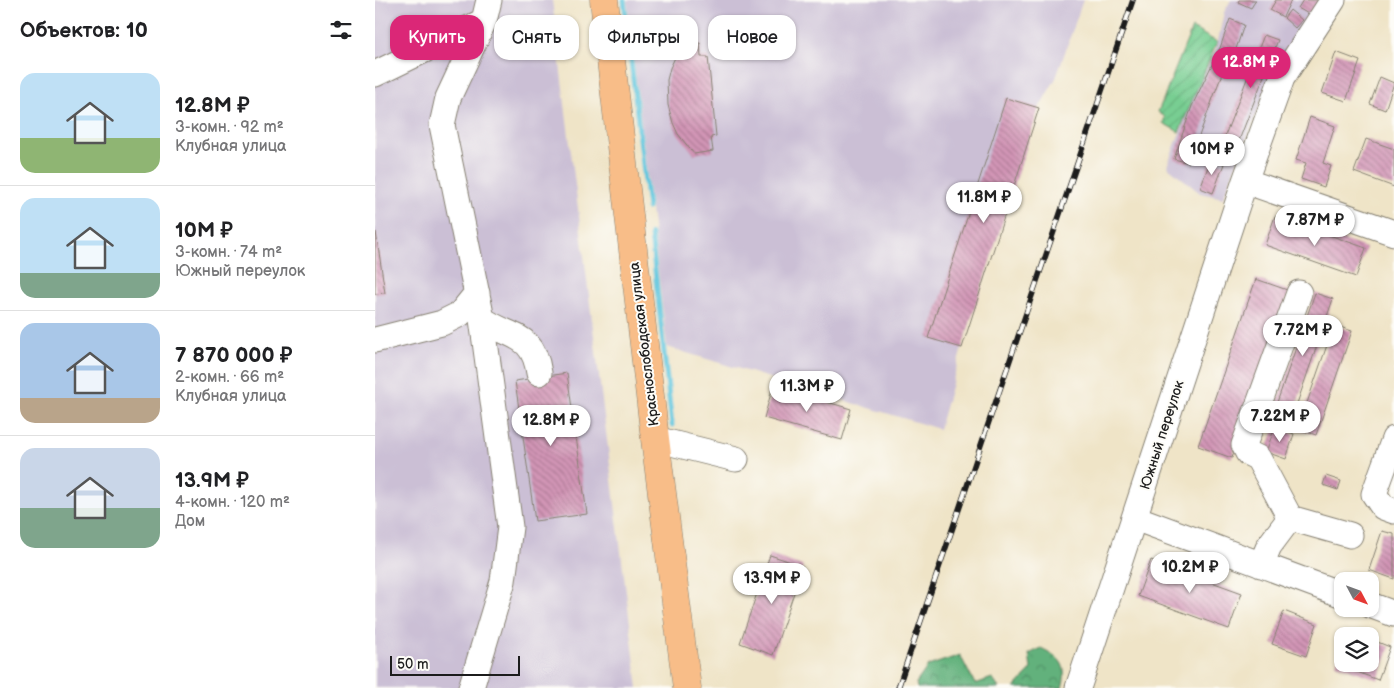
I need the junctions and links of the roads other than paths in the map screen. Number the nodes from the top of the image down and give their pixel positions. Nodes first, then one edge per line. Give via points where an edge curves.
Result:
1 (604, 0) edge
2 (1333, 0) edge
3 (486, 11) edge
4 (375, 74) edge
5 (1245, 181) junction
6 (1394, 233) edge
7 (477, 293) junction
8 (1299, 293) dead end
9 (482, 319) junction
10 (375, 340) edge
11 (539, 373) dead end
12 (655, 439) junction
13 (1394, 439) edge
14 (735, 459) dead end
15 (1394, 511) edge
16 (1135, 518) junction
17 (1290, 518) junction
18 (1350, 536) dead end
19 (1261, 565) junction
20 (1334, 592) edge
21 (1379, 608) edge
22 (1394, 614) edge
23 (471, 688) edge
24 (687, 688) edge
25 (1078, 688) edge

1 - 12 main road, Краснослободская улица
2 - 5 street, Южный переулок via 1282,78
3 - 4 street
3 - 7 street via 448,98 442,125
5 - 6 street
5 - 16 street, Южный переулок
7 - 9 street
7 - 10 street via 460,314 441,323
8 - 17 street via 1244,445 1258,458
9 - 11 street via 525,341 533,349
9 - 23 street via 510,527 503,581
12 - 14 street
12 - 24 main road, Краснослободская улица
13 - 15 street via 1374,494 1383,507
16 - 19 street
16 - 25 street, Южный переулок
17 - 18 street
17 - 19 street via 1269,546
19 - 20 street
21 - 22 street

